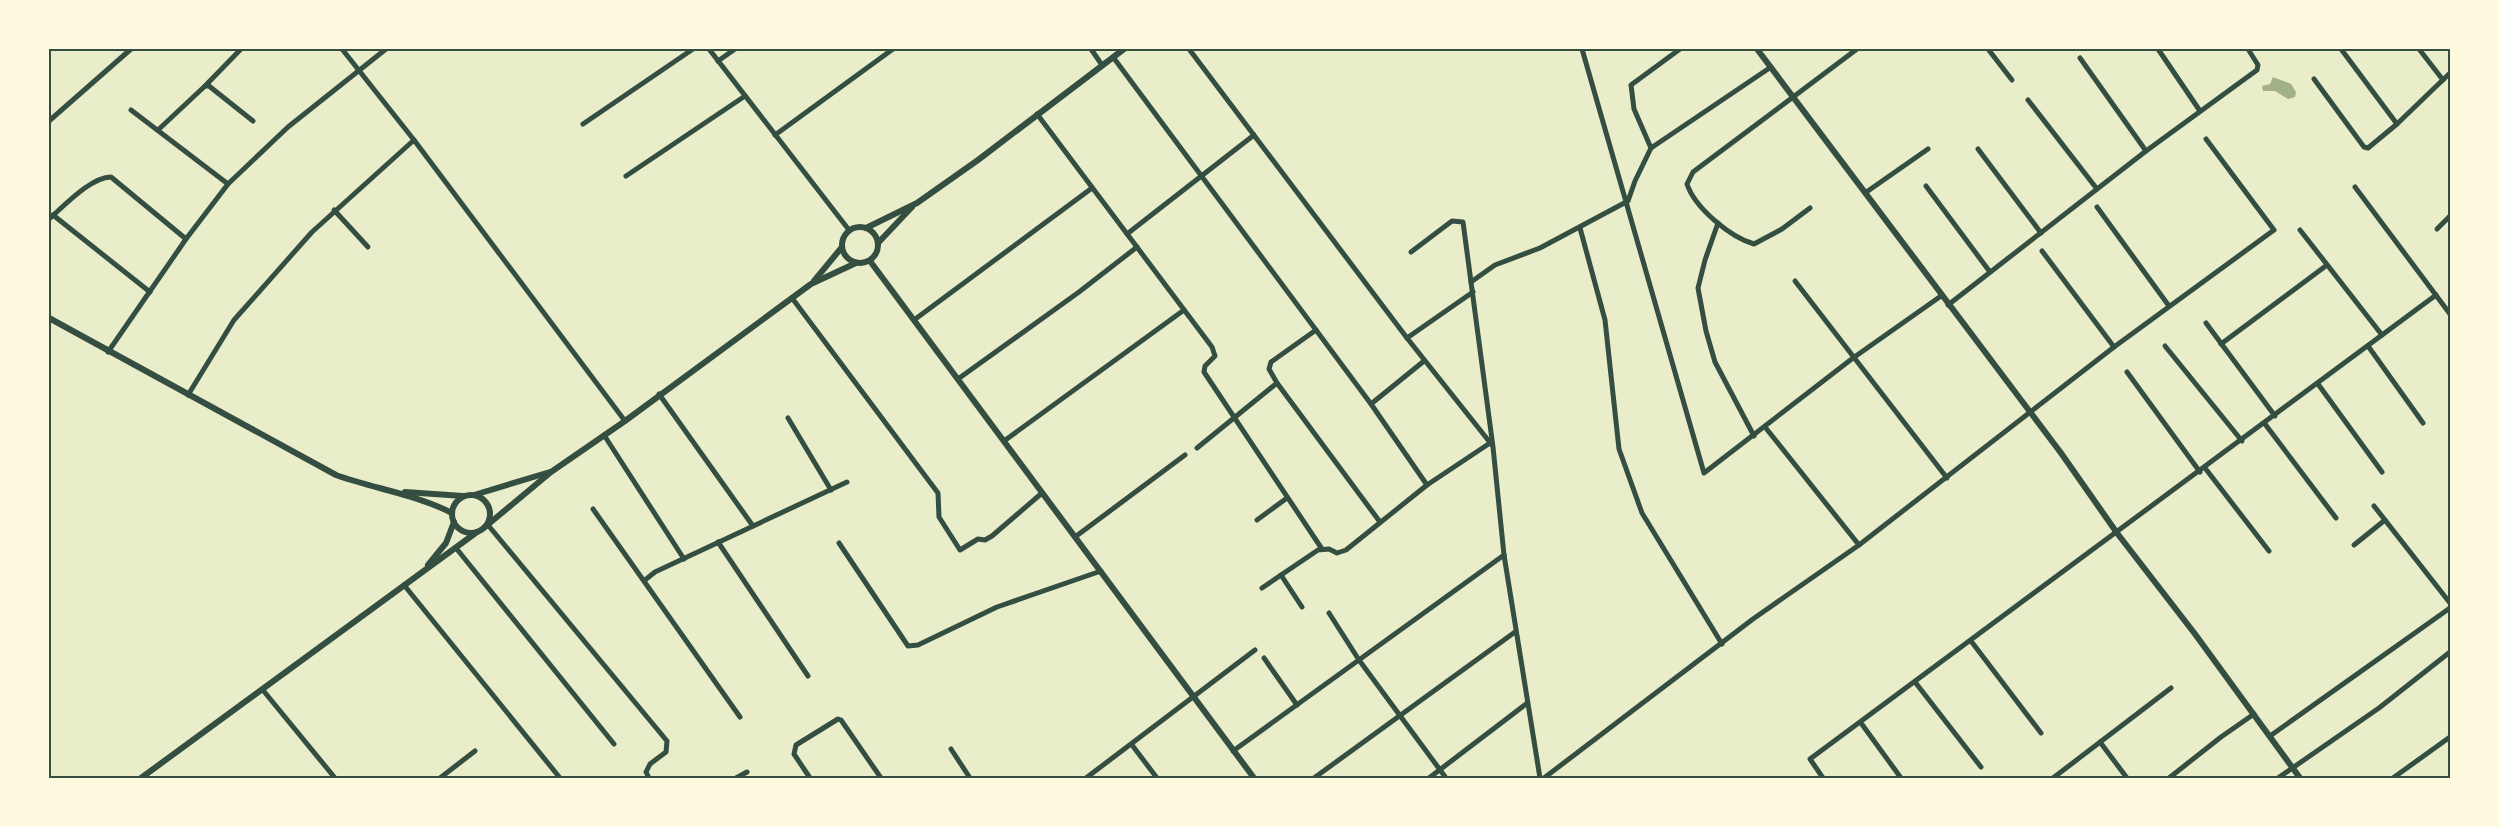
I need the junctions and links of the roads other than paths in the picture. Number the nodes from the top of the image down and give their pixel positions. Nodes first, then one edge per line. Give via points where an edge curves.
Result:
1 (131, 49) edge
2 (241, 49) edge
3 (342, 49) edge
4 (386, 49) edge
5 (693, 49) edge
6 (709, 49) edge
7 (735, 49) edge
8 (893, 49) edge
9 (1091, 49) edge
10 (1124, 49) edge
11 (1188, 49) edge
12 (1582, 49) edge
13 (1680, 49) edge
14 (1757, 49) edge
15 (1857, 49) edge
16 (1988, 49) edge
17 (2158, 49) edge
18 (2248, 49) edge
19 (2340, 49) edge
20 (2419, 49) edge
21 (1114, 56) junction
22 (2080, 58) dead end
23 (718, 61) junction
24 (1102, 65) junction
25 (1771, 67) junction
26 (358, 69) junction
27 (2450, 73) edge
28 (2314, 79) dead end
29 (2012, 80) dead end
30 (2443, 80) junction
31 (204, 86) junction
32 (745, 96) junction
33 (1792, 96) junction
34 (2028, 100) dead end
35 (131, 110) dead end
36 (2200, 111) junction
37 (1037, 114) junction
38 (49, 121) edge
39 (253, 121) dead end
40 (583, 124) dead end
41 (2397, 124) junction
42 (158, 130) junction
43 (774, 135) junction
44 (1254, 135) junction
45 (2206, 139) dead end
46 (414, 140) junction
47 (1651, 148) junction
48 (1928, 148) dead end
49 (1978, 149) dead end
50 (2146, 151) junction
51 (626, 176) dead end
52 (1202, 176) junction
53 (228, 184) junction
54 (1926, 186) dead end
55 (2355, 187) dead end
56 (1092, 188) junction
57 (2097, 189) junction
58 (1865, 193) junction
59 (1628, 201) junction
60 (917, 203) junction
61 (2097, 207) dead end
62 (1810, 208) dead end
63 (334, 210) junction
64 (2450, 216) edge
65 (51, 217) edge
66 (1718, 223) junction
67 (866, 228) junction
68 (1580, 228) junction
69 (2437, 229) dead end
70 (849, 230) junction
71 (2300, 230) dead end
72 (2041, 233) junction
73 (1127, 234) junction
74 (186, 239) junction
75 (878, 243) junction
76 (368, 247) dead end
77 (842, 247) junction
78 (1137, 247) junction
79 (2042, 251) dead end
80 (1411, 252) dead end
81 (870, 261) junction
82 (856, 263) junction
83 (2327, 265) junction
84 (1990, 272) junction
85 (1795, 281) dead end
86 (1471, 282) junction
87 (811, 284) junction
88 (150, 292) junction
89 (1473, 292) junction
90 (2436, 295) junction
91 (1941, 296) junction
92 (792, 298) junction
93 (1948, 305) junction
94 (2169, 306) junction
95 (1184, 310) junction
96 (2450, 314) edge
97 (49, 318) edge
98 (914, 320) junction
99 (2206, 323) dead end
100 (1316, 330) junction
101 (2382, 335) junction
102 (1407, 338) junction
103 (2221, 344) junction
104 (2165, 346) dead end
105 (2368, 346) junction
106 (2114, 347) junction
107 (108, 352) junction
108 (1853, 358) junction
109 (1424, 361) junction
110 (2127, 372) dead end
111 (958, 379) junction
112 (1277, 383) junction
113 (2318, 384) junction
114 (659, 394) junction
115 (188, 395) junction
116 (1371, 404) junction
117 (2028, 413) junction
118 (2275, 416) junction
119 (788, 418) dead end
120 (625, 420) junction
121 (1234, 420) junction
122 (2423, 423) dead end
123 (2264, 424) junction
124 (1766, 427) junction
125 (604, 435) junction
126 (1754, 436) junction
127 (2242, 440) junction
128 (1004, 441) junction
129 (1491, 445) junction
130 (1196, 448) dead end
131 (1185, 455) dead end
132 (2203, 470) junction
133 (551, 472) junction
134 (2382, 472) dead end
135 (1947, 478) junction
136 (848, 482) dead end
137 (1427, 485) junction
138 (831, 490) junction
139 (397, 492) junction
140 (1042, 493) junction
141 (474, 495) junction
142 (465, 496) junction
143 (1287, 498) junction
144 (2374, 506) dead end
145 (593, 509) dead end
146 (452, 513) junction
147 (2336, 518) dead end
148 (1257, 520) dead end
149 (2385, 520) junction
150 (454, 522) junction
151 (1380, 522) junction
152 (486, 526) junction
153 (753, 526) junction
154 (477, 532) junction
155 (2118, 533) junction
156 (1075, 537) junction
157 (718, 542) junction
158 (839, 542) dead end
159 (1859, 545) junction
160 (2354, 545) dead end
161 (456, 548) junction
162 (1322, 549) junction
163 (2269, 551) dead end
164 (1504, 555) junction
165 (684, 558) junction
166 (1101, 571) junction
167 (422, 572) junction
168 (1280, 575) junction
169 (645, 580) junction
170 (404, 585) junction
171 (1262, 588) dead end
172 (2450, 603) edge
173 (1302, 607) dead end
174 (2450, 608) edge
175 (1329, 613) dead end
176 (1515, 632) junction
177 (1971, 641) junction
178 (1722, 644) junction
179 (1255, 650) dead end
180 (2450, 652) edge
181 (1264, 658) dead end
182 (1359, 660) junction
183 (808, 676) dead end
184 (1915, 682) junction
185 (2171, 688) dead end
186 (262, 689) junction
187 (1195, 696) junction
188 (1526, 704) junction
189 (1297, 705) junction
190 (2254, 714) junction
191 (1399, 716) junction
192 (740, 717) dead end
193 (1861, 723) junction
194 (2041, 733) dead end
195 (2270, 736) junction
196 (2450, 737) edge
197 (2100, 742) junction
198 (614, 744) dead end
199 (1132, 745) junction
200 (951, 749) dead end
201 (1233, 750) junction
202 (475, 751) dead end
203 (1980, 767) dead end
204 (2292, 767) junction
205 (1440, 770) junction
206 (747, 772) dead end
207 (142, 778) edge
208 (335, 778) edge
209 (440, 778) edge
210 (560, 778) edge
211 (649, 778) edge
212 (736, 778) edge
213 (810, 778) edge
214 (881, 778) edge
215 (970, 778) edge
216 (1086, 778) edge
217 (1157, 778) edge
218 (1254, 778) edge
219 (1314, 778) edge
220 (1429, 778) edge
221 (1446, 778) edge
222 (1540, 778) edge
223 (1544, 778) edge
224 (1823, 778) edge
225 (1901, 778) edge
226 (2053, 778) edge
227 (2126, 778) edge
228 (2169, 778) edge
229 (2278, 778) edge
230 (2300, 778) edge
231 (2393, 778) edge

1 - 38 street
2 - 31 street
3 - 26 street
4 - 26 street
5 - 40 street
6 - 23 street
7 - 23 street
8 - 43 street
9 - 24 street
10 - 21 street
11 - 44 street
12 - 59 street
13 - 47 street via 1631,85 1636,117
14 - 25 street
15 - 33 street
16 - 29 street
17 - 36 street
18 - 36 street via 2258,65 2257,70
19 - 41 street
20 - 30 street
21 - 24 street
21 - 52 street
22 - 50 street
23 - 32 street
24 - 37 street
25 - 33 street
25 - 47 street
26 - 46 street
26 - 53 street via 288,127
27 - 30 street
28 - 41 street via 2364,147 2374,145
30 - 41 street
31 - 39 street via 209,86
31 - 42 street
32 - 43 street
32 - 51 street
33 - 58 street
33 - 66 street via 1693,172 1687,184 1691,196
34 - 57 street
35 - 42 street
36 - 50 street
37 - 56 street
37 - 60 street
42 - 53 street
43 - 70 street
44 - 52 street
44 - 102 street
45 - 94 street via 2274,230
46 - 63 street
46 - 120 street
47 - 59 street
48 - 58 street
49 - 72 street
50 - 57 street
52 - 73 street
52 - 100 street
53 - 74 street
54 - 84 street
55 - 90 street
56 - 73 street
56 - 98 street
57 - 72 street
58 - 91 street
59 - 68 street
59 - 126 street via 1704,473
60 - 67 street
60 - 75 street
61 - 94 street
62 - 66 street via 1782,229 1754,244 1740,240
63 - 76 street
63 - 115 street via 234,320
64 - 69 street
65 - 74 street via 93,182 111,177
65 - 88 street
66 - 126 street via 1698,288 1715,362
67 - 70 street
67 - 75 street via 876,236
68 - 86 street via 1495,266
68 - 178 street via 1605,320 1619,449 1642,513
70 - 77 street via 842,240
71 - 83 street
72 - 84 street
73 - 78 street
74 - 88 street
75 - 81 street
77 - 82 street via 846,257
77 - 87 street
78 - 95 street
78 - 111 street
79 - 106 street
80 - 86 street via 1448,224 1460,220 1464,226
81 - 82 street
81 - 98 street
82 - 87 street
83 - 101 street
83 - 103 street
84 - 93 street
85 - 108 street
86 - 89 street
87 - 92 street
88 - 107 street
89 - 102 street
89 - 129 street
90 - 96 street
90 - 101 street
91 - 93 street
91 - 108 street
92 - 114 street
92 - 140 street via 938,493 939,517 960,550 992,536
93 - 117 street
94 - 106 street
95 - 121 street via 1214,350 1215,356 1204,372
95 - 128 street
97 - 107 street
98 - 111 street
99 - 103 street
100 - 112 street via 1269,365
100 - 116 street
101 - 105 street
102 - 109 street
103 - 118 street
104 - 127 street
105 - 113 street
105 - 122 street
106 - 117 street
107 - 115 street
108 - 124 street
108 - 135 street
109 - 116 street
109 - 129 street
110 - 132 street
111 - 128 street
112 - 121 street
112 - 151 street
113 - 118 street
113 - 134 street
114 - 120 street
114 - 153 street
115 - 139 street via 336,475
116 - 137 street
117 - 135 street
117 - 155 street
118 - 123 street
119 - 138 street
120 - 125 street
121 - 130 street
121 - 143 street
123 - 127 street
123 - 147 street
124 - 126 street
124 - 159 street
125 - 133 street
125 - 165 street
127 - 132 street
128 - 140 street
129 - 137 street
129 - 164 street
131 - 156 street
132 - 155 street
132 - 163 street
133 - 141 street
133 - 152 street
135 - 159 street
136 - 138 street
137 - 151 street
138 - 153 street
139 - 142 street
139 - 146 street
140 - 156 street
141 - 142 street
141 - 152 street via 484,500 489,508
142 - 146 street via 457,500
143 - 148 street
143 - 162 street
144 - 149 street
145 - 169 street
146 - 150 street
149 - 160 street
149 - 172 street
150 - 154 street via 463,531
150 - 167 street via 446,543
151 - 162 street via 1342,552
152 - 154 street
152 - 211 street via 667,741 666,752 647,768
153 - 157 street
154 - 161 street
155 - 177 street
155 - 190 street
156 - 166 street
157 - 165 street
157 - 183 street
158 - 166 street via 908,646 918,645 997,607
159 - 178 street
161 - 167 street
161 - 198 street
162 - 168 street
164 - 176 street
164 - 182 street
165 - 169 street
166 - 187 street
167 - 170 street
168 - 171 street
168 - 173 street
169 - 192 street
170 - 186 street
170 - 210 street
174 - 195 street
175 - 182 street
176 - 188 street
176 - 191 street
177 - 184 street
177 - 194 street
178 - 223 street
179 - 187 street
180 - 204 street via 2379,708
181 - 189 street
182 - 189 street
182 - 191 street
184 - 193 street
184 - 203 street
185 - 197 street
186 - 207 street
186 - 208 street
187 - 199 street
187 - 201 street
188 - 205 street
188 - 222 street
189 - 201 street
190 - 195 street
190 - 228 street
191 - 205 street
191 - 219 street
193 - 224 street via 1810,759
193 - 225 street
195 - 204 street
196 - 231 street
197 - 226 street
197 - 227 street
199 - 216 street
199 - 217 street
200 - 215 street
201 - 218 street
202 - 209 street
204 - 229 street
204 - 230 street
205 - 220 street
205 - 221 street
206 - 212 street
213 - 214 street via 793,749 838,719

